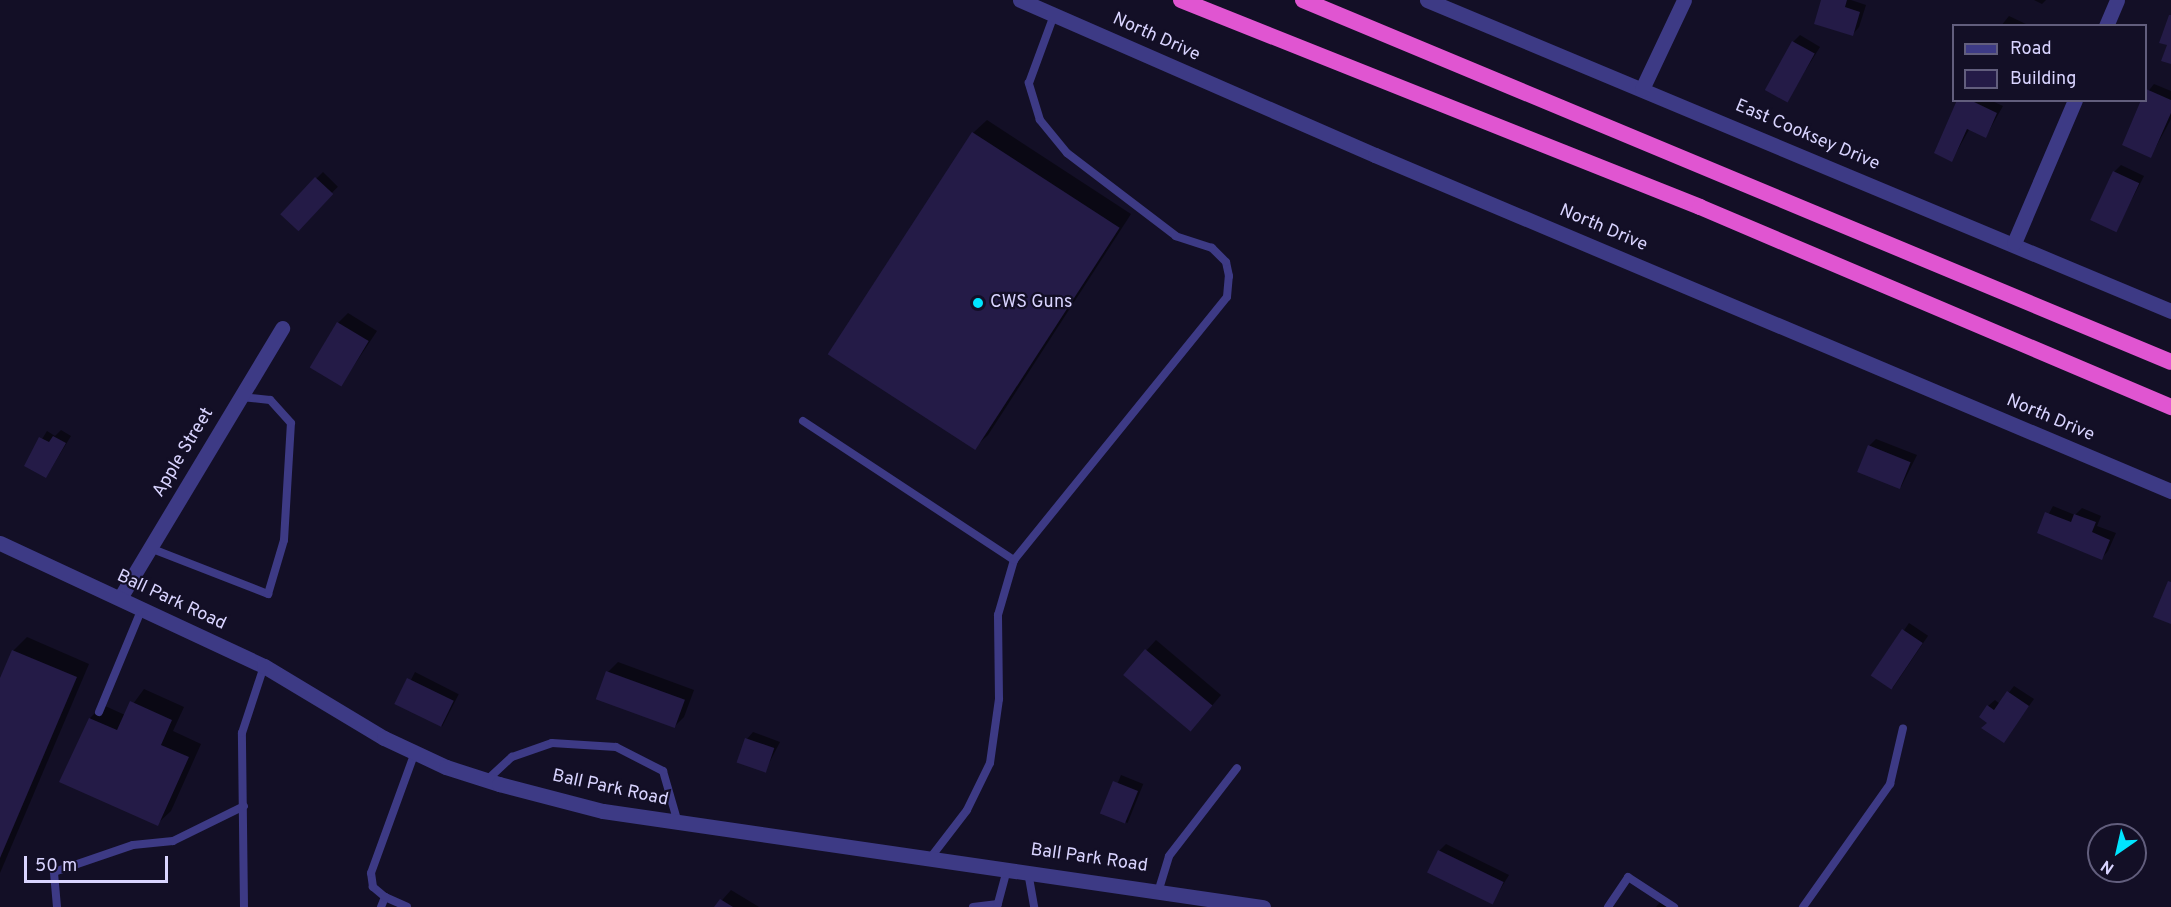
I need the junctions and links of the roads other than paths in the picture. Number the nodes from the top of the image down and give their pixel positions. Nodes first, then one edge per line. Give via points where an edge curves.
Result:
1 (1020, 0) edge
2 (1181, 0) edge
3 (1304, 0) edge
4 (1684, 0) edge
5 (2117, 0) edge
6 (1436, 2) edge
7 (1054, 15) junction
8 (2107, 24) edge
9 (1642, 89) junction
10 (2074, 102) edge
11 (2014, 243) junction
12 (2171, 311) edge
13 (282, 328) dead end
14 (2171, 362) edge
15 (241, 397) junction
16 (2171, 406) edge
17 (803, 421) dead end
18 (2171, 491) edge
19 (0, 543) edge
20 (150, 548) junction
21 (1014, 560) junction
22 (120, 598) junction
23 (142, 608) junction
24 (264, 666) junction
25 (99, 712) dead end
26 (1903, 728) dead end
27 (415, 752) junction
28 (1237, 768) dead end
29 (487, 780) junction
30 (244, 806) junction
31 (678, 823) junction
32 (932, 857) junction
33 (1008, 868) junction
34 (1028, 870) junction
35 (1160, 889) junction
36 (385, 897) junction
37 (997, 906) edge
38 (57, 907) edge
39 (244, 907) edge
40 (381, 907) edge
41 (407, 907) edge
42 (973, 907) edge
43 (1034, 907) edge
44 (1263, 907) edge
45 (1608, 907) edge
46 (1674, 907) edge
47 (1803, 907) edge

1 - 7 street, North Drive
2 - 16 highway via 1700,207
3 - 14 highway
4 - 9 street
5 - 8 street
6 - 9 street, East Cooksey Drive
7 - 18 street, North Drive
7 - 21 lane via 1029,83 1040,120 1067,153 1176,236 1212,248 1226,262 1229,276 1227,297
9 - 11 street, East Cooksey Drive
10 - 11 street
11 - 12 street, East Cooksey Drive
13 - 15 street, Apple Street
15 - 20 street, Apple Street
15 - 20 lane via 270,400 291,423 284,540 268,594
17 - 21 lane
19 - 22 street, Ball Park Road
20 - 22 street, Apple Street
21 - 32 lane via 998,615 999,699 990,763 967,810
22 - 23 street, Ball Park Road
23 - 24 street, Ball Park Road
23 - 25 lane
24 - 27 street, Ball Park Road
24 - 30 lane via 242,733
26 - 47 lane via 1890,784
27 - 29 street, Ball Park Road
27 - 36 lane via 371,873 373,887
28 - 35 lane via 1169,856
29 - 31 street, Ball Park Road via 603,810
29 - 31 lane via 512,757 552,743 616,747 663,771
30 - 38 lane via 173,841 133,845 54,872
30 - 39 lane
31 - 32 street, Ball Park Road
32 - 33 street, Ball Park Road
33 - 34 street, Ball Park Road
33 - 37 lane
34 - 35 street, Ball Park Road
34 - 43 lane
35 - 44 street, Ball Park Road
36 - 40 lane
36 - 41 lane
37 - 42 lane
45 - 46 lane via 1628,877

